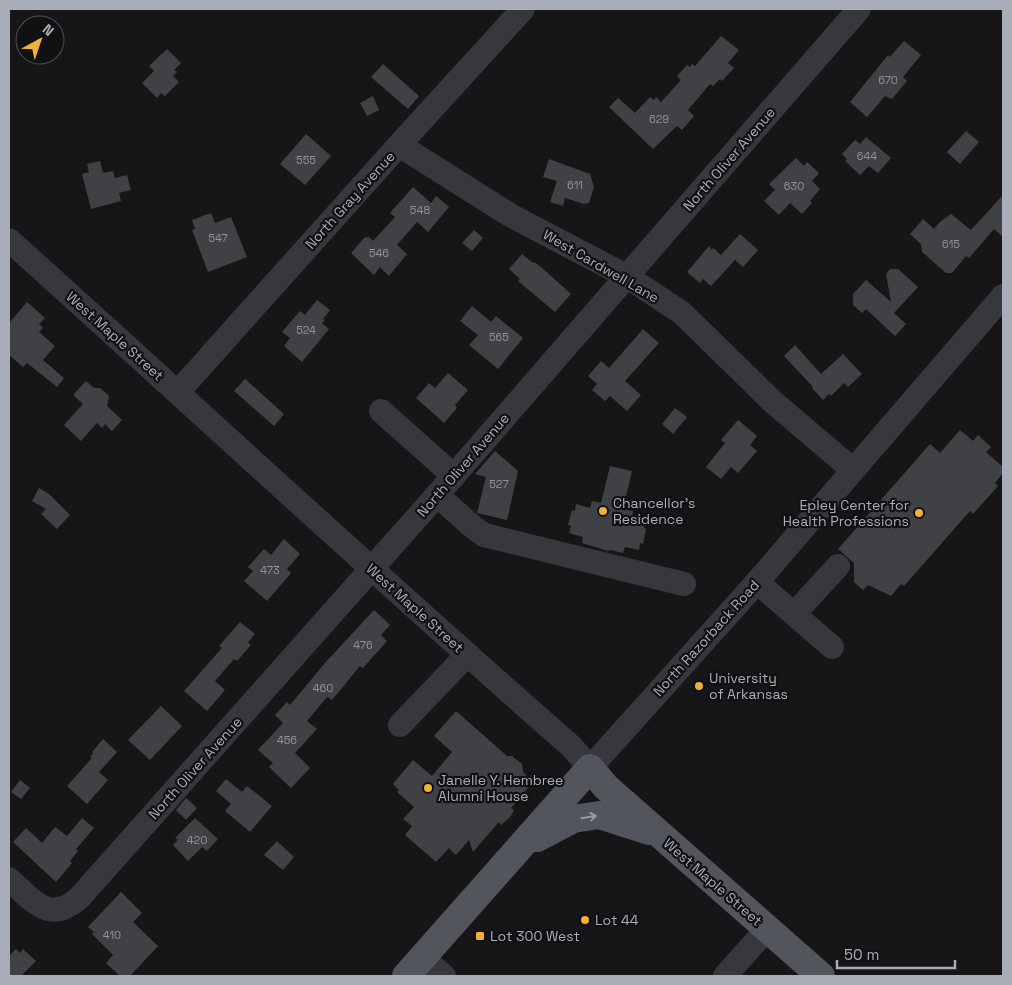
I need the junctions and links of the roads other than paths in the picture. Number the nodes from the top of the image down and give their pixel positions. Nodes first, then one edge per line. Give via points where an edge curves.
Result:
1 (523, 9) edge
2 (859, 9) edge
3 (399, 145) junction
4 (9, 240) edge
5 (626, 276) junction
6 (1003, 296) edge
7 (178, 392) junction
8 (381, 411) dead end
9 (853, 470) junction
10 (454, 476) junction
11 (437, 495) junction
12 (838, 566) dead end
13 (371, 569) junction
14 (757, 582) junction
15 (684, 584) dead end
16 (794, 614) junction
17 (832, 647) dead end
18 (467, 655) junction
19 (400, 725) dead end
20 (590, 768) junction
21 (660, 834) junction
22 (515, 853) junction
23 (9, 879) edge
24 (767, 928) junction
25 (414, 967) edge
26 (444, 976) edge
27 (725, 976) edge
28 (821, 976) edge

1 - 3 street, North Gray Avenue
2 - 5 street, North Oliver Avenue
3 - 5 street, West Cardwell Lane via 510,215
3 - 7 street, North Gray Avenue
4 - 7 street, West Maple Street
5 - 9 street, West Cardwell Lane via 682,313 773,402
5 - 10 street, North Oliver Avenue
6 - 9 street, North Razorback Road
7 - 13 street, West Maple Street
8 - 10 street
9 - 14 street, North Razorback Road
10 - 11 street, North Oliver Avenue
11 - 13 street, North Oliver Avenue
11 - 15 street via 484,535
12 - 16 street
13 - 18 street, West Maple Street
13 - 23 street, North Oliver Avenue via 70,906 48,910 37,905
14 - 16 street
14 - 20 street, North Razorback Road
16 - 17 street
18 - 19 street
18 - 20 street, West Maple Street via 572,747
20 - 21 main road, West Maple Street via 606,787
20 - 22 main road, North Razorback Road
22 -> 21 main road via 573,819 599,815
21 - 24 main road, West Maple Street
22 - 25 main road, North Razorback Road
24 - 27 street
24 - 28 main road, West Maple Street
25 - 26 street

